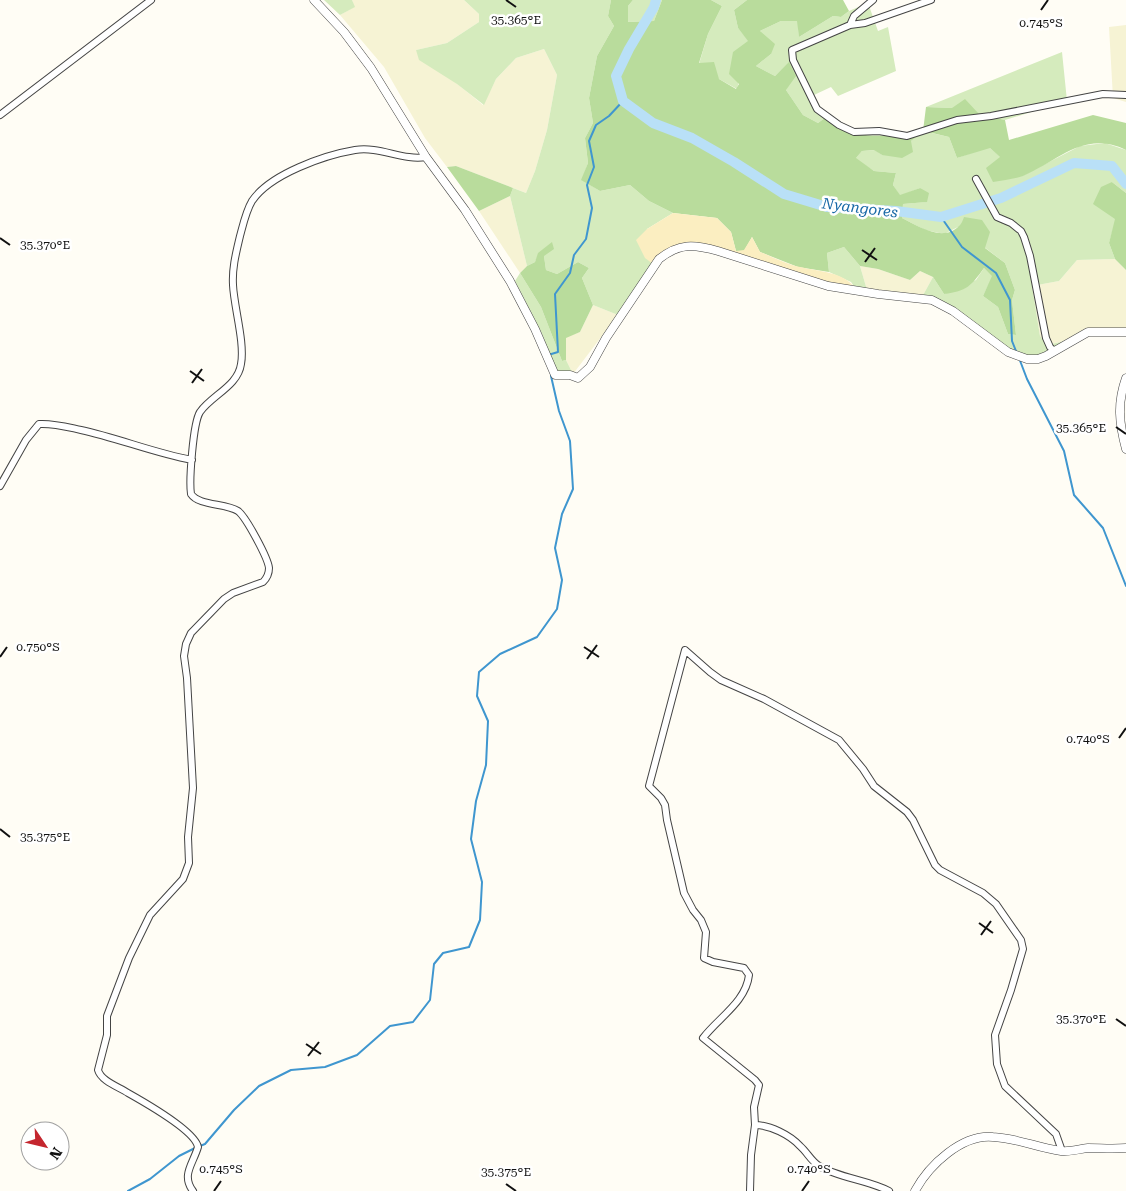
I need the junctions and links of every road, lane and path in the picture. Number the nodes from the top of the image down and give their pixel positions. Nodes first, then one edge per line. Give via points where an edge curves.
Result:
1 (152, 0) edge
2 (314, 0) edge
3 (874, 0) edge
4 (931, 0) edge
5 (850, 25) junction
6 (1126, 95) edge
7 (0, 115) edge
8 (426, 157) junction
9 (976, 179) dead end
10 (1126, 332) edge
11 (1054, 351) junction
12 (1126, 378) edge
13 (1126, 449) edge
14 (192, 460) junction
15 (0, 486) edge
16 (755, 1124) junction
17 (1126, 1148) edge
18 (1062, 1151) junction
19 (193, 1191) edge
20 (750, 1191) edge
21 (890, 1191) edge
22 (915, 1191) edge

1 - 7 street
2 - 8 street via 372,68
3 - 5 street via 854,16
4 - 5 street via 865,23
5 - 6 street via 791,52 817,108 854,132 879,131 907,136 957,120 1103,94
8 - 11 street via 465,210 510,281 555,375 578,378 587,372 659,259 669,251 689,246 703,246 828,286 932,300 953,311 1015,356 1038,359
8 - 14 street via 413,158 372,150 338,154 279,176 251,202 233,272 241,364 234,379 200,412
9 - 11 street via 998,217 1021,231 1024,237 1046,338
10 - 11 street via 1088,332
12 - 13 street via 1120,398 1120,422
14 - 15 street via 101,434 39,424
14 - 19 street via 190,487 194,498 241,514 269,571 263,582 224,599 190,633 186,644 184,656 193,788 189,862 183,879 150,915 130,958 107,1016 107,1035 98,1070 103,1078 194,1139 198,1147 187,1174
16 - 18 street via 754,1107 759,1085 703,1038 737,1002 749,974 744,968 704,958 706,932 684,893 665,804 650,786 685,650 721,680 764,699 839,740 874,786 907,812 935,865 990,898 1003,911 1023,949 995,1036 997,1064 1005,1086 1056,1134
16 - 20 street
16 - 21 street via 790,1137 824,1168
17 - 18 street
18 - 22 street via 992,1136 977,1138 944,1157

